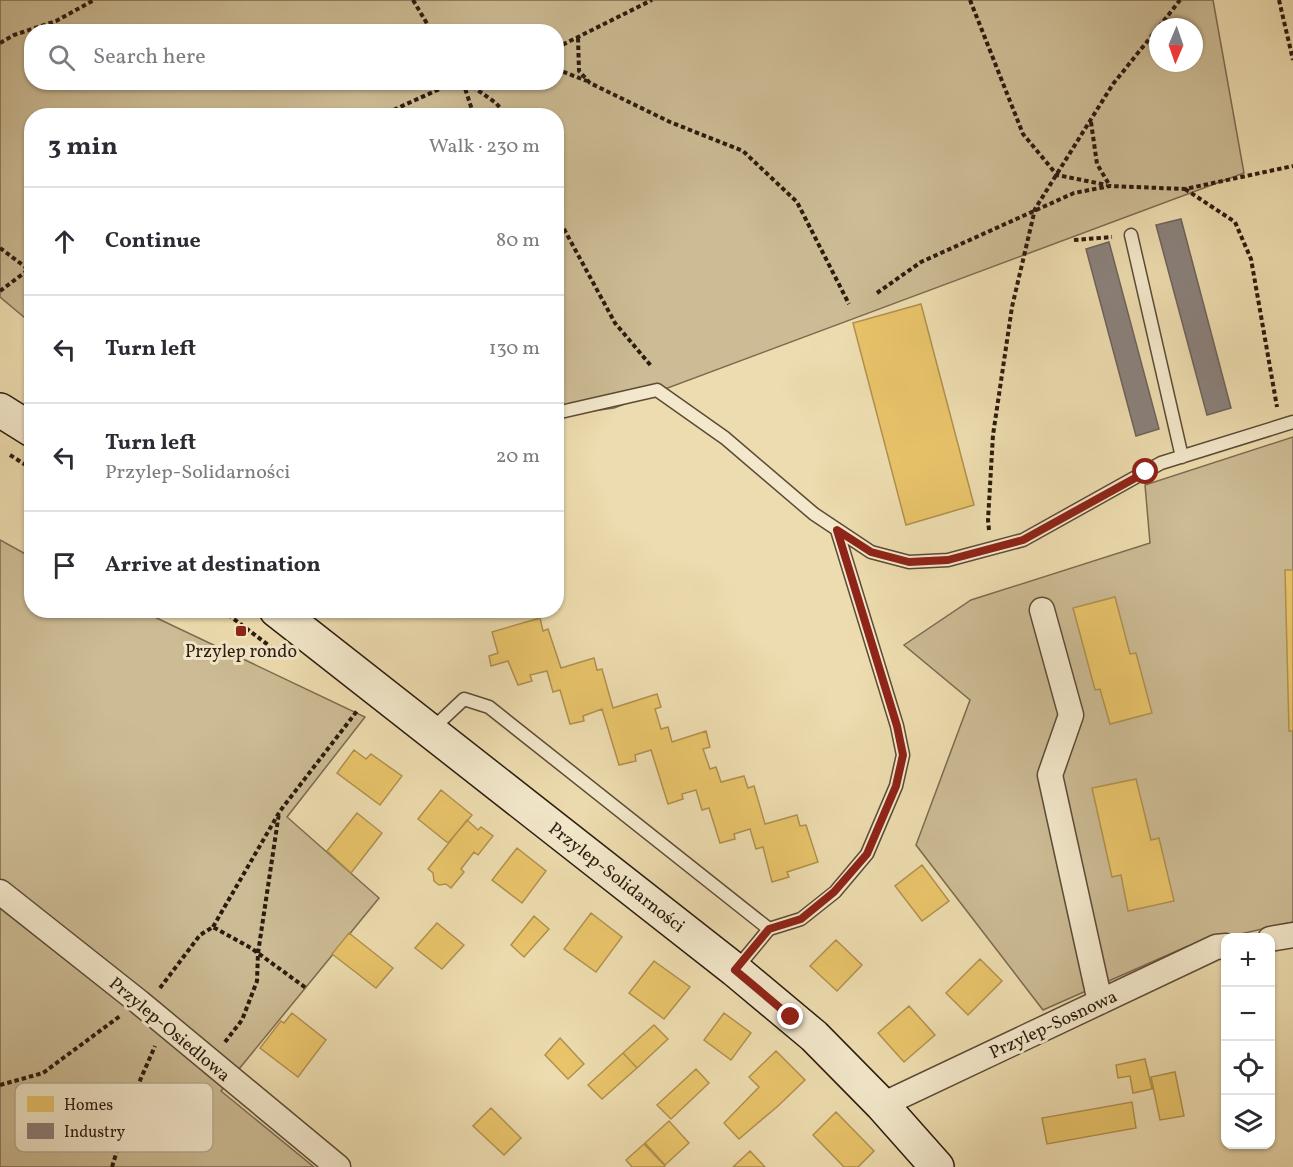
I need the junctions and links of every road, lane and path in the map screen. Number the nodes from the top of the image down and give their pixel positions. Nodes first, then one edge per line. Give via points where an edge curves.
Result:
1 (94, 0) edge
2 (413, 0) edge
3 (652, 0) edge
4 (970, 0) edge
5 (1180, 0) edge
6 (1279, 0) edge
7 (1165, 18) edge
8 (47, 24) edge
9 (427, 24) edge
10 (24, 32) edge
11 (578, 38) junction
12 (1149, 38) edge
13 (0, 43) edge
14 (564, 44) edge
15 (1293, 60) edge
16 (564, 72) edge
17 (590, 83) junction
18 (437, 90) edge
19 (466, 90) edge
20 (476, 90) edge
21 (398, 108) edge
22 (472, 108) edge
23 (500, 108) edge
24 (1090, 121) junction
25 (1293, 166) edge
26 (1057, 175) junction
27 (1110, 186) junction
28 (1185, 189) junction
29 (1035, 209) junction
30 (564, 229) edge
31 (1131, 236) joint
32 (1074, 240) dead end
33 (0, 249) edge
34 (24, 264) edge
35 (24, 273) edge
36 (0, 291) edge
37 (877, 293) dead end
38 (849, 304) dead end
39 (652, 367) dead end
40 (0, 410) edge
41 (564, 411) edge
42 (1293, 422) edge
43 (24, 425) edge
44 (1280, 425) junction
45 (8, 453) dead end
46 (1182, 457) junction
47 (24, 464) edge
48 (837, 530) junction
49 (991, 549) junction
50 (1042, 610) dead end
51 (286, 618) edge
52 (363, 702) dead end
53 (430, 731) junction
54 (280, 811) junction
55 (0, 892) edge
56 (213, 927) junction
57 (769, 929) junction
58 (1293, 935) edge
59 (1275, 938) edge
60 (1221, 946) edge
61 (258, 953) junction
62 (735, 970) junction
63 (306, 988) dead end
64 (1100, 1002) junction
65 (142, 1005) junction
66 (164, 1023) junction
67 (210, 1061) junction
68 (139, 1083) edge
69 (0, 1085) edge
70 (882, 1105) junction
71 (117, 1152) edge
72 (112, 1167) edge
73 (338, 1167) edge
74 (938, 1167) edge

1 - 8 path
2 - 9 path
3 - 11 path
4 - 26 path via 1023,134
5 - 7 path
6 - 15 path
10 - 13 path
11 - 14 path
11 - 17 path via 579,72
12 - 24 path
16 - 17 path
17 - 38 path via 670,122 743,151 797,202
18 - 21 path
19 - 22 path
20 - 23 path
24 - 26 path
24 - 27 path via 1097,164
25 - 28 path
26 - 27 path
26 - 29 path
27 - 28 path
27 - 29 path via 1074,193
28 - 44 path via 1235,222 1251,259
29 - 37 path via 921,262
29 - 49 path via 1012,307 993,435 988,520
30 - 39 path via 615,324
31 - 32 path
31 - 46 lane
33 - 34 path
35 - 36 path
40 - 43 main road
41 - 48 lane via 657,390 725,438
42 - 44 lane
44 - 46 lane
45 - 47 path
46 - 49 lane via 1161,464 1023,540
48 - 49 lane via 871,552 909,562 948,560
48 - 57 lane via 903,755 896,786 867,854 834,892 801,919
50 - 64 street via 1071,715 1050,775
51 - 53 main road, Przylep-Solidarności
52 - 54 path
53 - 57 lane via 464,699 489,707
53 - 62 main road, Przylep-Solidarności
54 - 56 path
54 - 61 path
55 - 65 street, Przylep-Osiedlowa
56 - 61 path
56 - 65 path via 200,935
57 - 62 lane
58 - 59 street
60 - 64 street, Przylep-Sosnowa
61 - 63 path
61 - 67 path via 257,981 242,1020
62 - 70 main road, Przylep-Solidarności via 814,1036
64 - 70 street, Przylep-Sosnowa
65 - 66 street, Przylep-Osiedlowa
65 - 69 path via 44,1073
66 - 67 street, Przylep-Osiedlowa
66 - 68 path
67 - 73 street, Przylep-Osiedlowa
70 - 74 main road, Przylep-Solidarności
71 - 72 path

